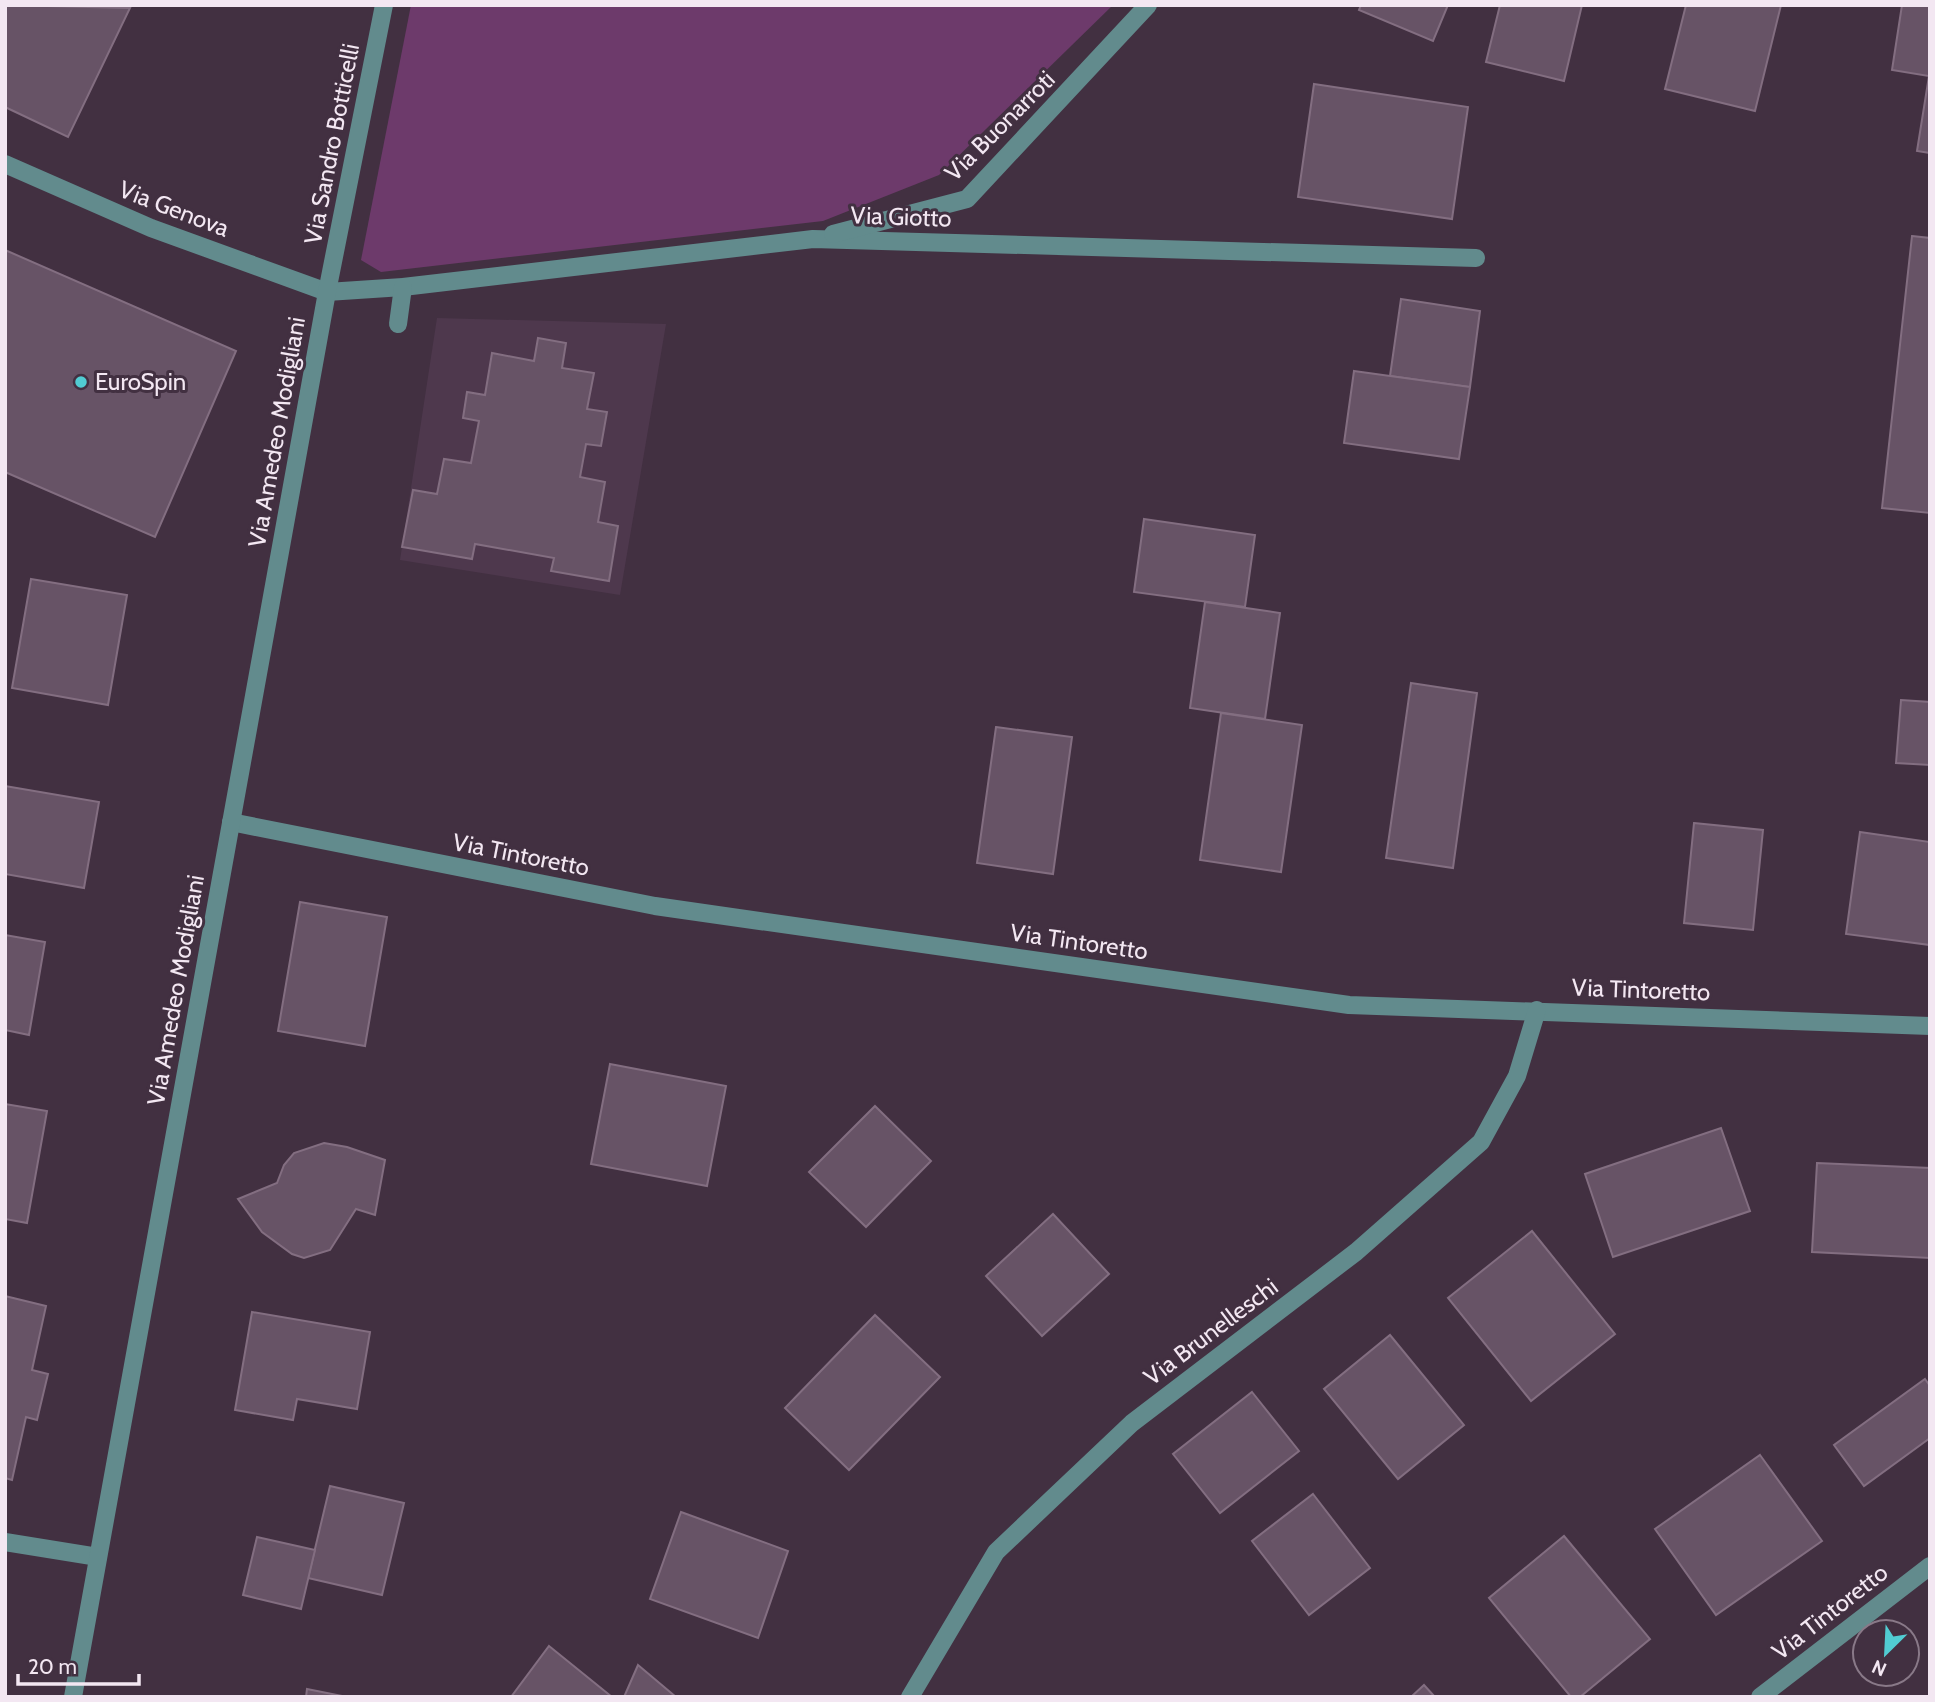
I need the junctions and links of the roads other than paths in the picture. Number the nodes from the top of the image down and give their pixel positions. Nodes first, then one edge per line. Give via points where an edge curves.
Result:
1 (384, 5) edge
2 (1148, 5) edge
3 (5, 164) edge
4 (813, 239) junction
5 (1476, 258) dead end
6 (403, 287) junction
7 (327, 292) junction
8 (398, 324) dead end
9 (231, 822) junction
10 (1537, 1010) junction
11 (1930, 1026) edge
12 (5, 1542) edge
13 (98, 1556) junction
14 (1930, 1566) edge
15 (73, 1697) edge
16 (910, 1697) edge
17 (1760, 1697) edge

1 - 7 street, Via Sandro Botticelli
2 - 4 street, Via Buonarroti via 967,199
3 - 7 street, Via Genova via 151,228
4 - 5 street, Via Giotto
4 - 6 street, Via Giotto
6 - 7 street, Via Giotto
6 - 8 street
7 - 9 street, Via Amedeo Modigliani
9 - 10 street, Via Tintoretto via 668,908 1349,1005
9 - 13 street, Via Amedeo Modigliani
10 - 11 street, Via Tintoretto
10 - 16 street, Via Brunelleschi via 1517,1076 1481,1143 1356,1252 1132,1423 996,1552
12 - 13 street
13 - 15 street, Via Amedeo Modigliani
14 - 17 street, Via Tintoretto

